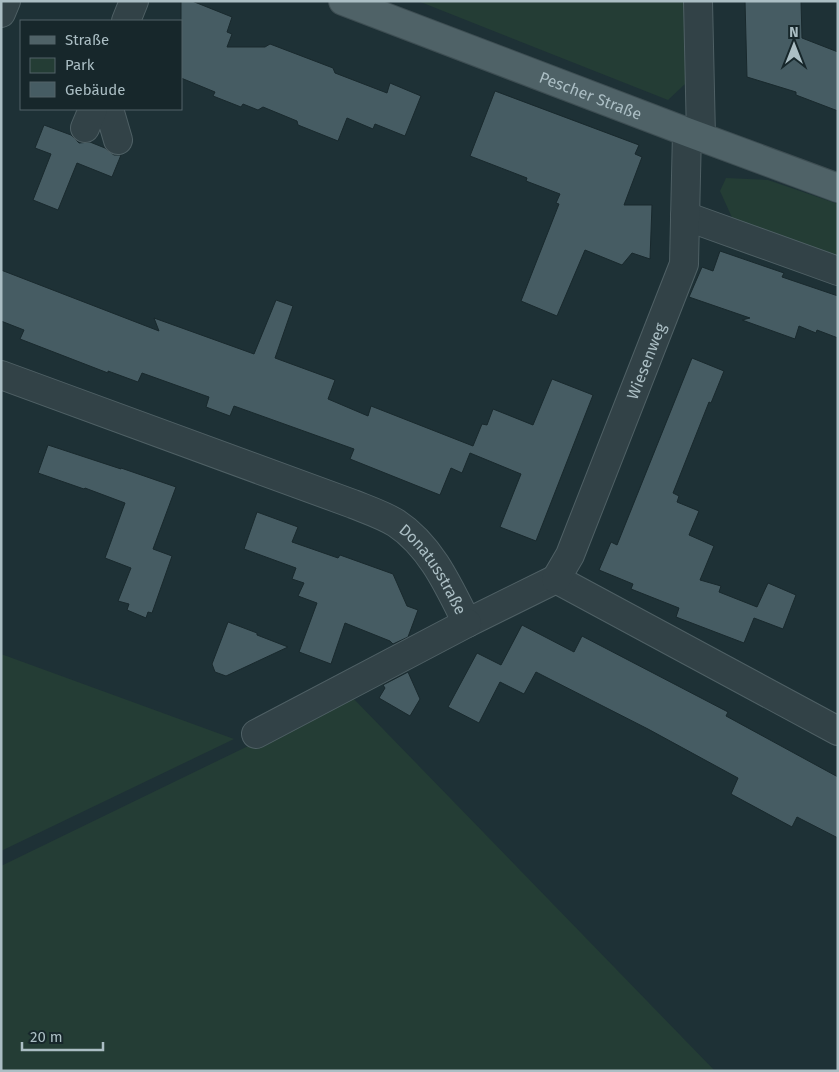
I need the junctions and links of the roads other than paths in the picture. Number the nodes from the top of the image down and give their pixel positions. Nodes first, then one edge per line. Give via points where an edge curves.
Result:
1 (6, 1) edge
2 (134, 1) edge
3 (148, 1) edge
4 (344, 1) edge
5 (698, 1) edge
6 (1, 13) edge
7 (126, 20) edge
8 (140, 20) edge
9 (109, 110) edge
10 (694, 135) junction
11 (118, 140) dead end
12 (838, 188) edge
13 (685, 216) junction
14 (838, 271) edge
15 (1, 375) edge
16 (556, 579) junction
17 (467, 623) junction
18 (838, 731) edge
19 (256, 734) dead end

1 - 6 street
2 - 7 street
3 - 8 street
4 - 10 main road, Pescher Straße
5 - 10 street, Wiesenweg
9 - 11 street
10 - 12 main road, Pescher Straße
10 - 13 street, Wiesenweg
13 - 14 street
13 - 16 street, Wiesenweg via 684,264 570,556
15 - 17 street, Donatusstraße via 388,519 429,555
16 - 17 street, Donatusstraße
16 - 18 street
17 - 19 street

